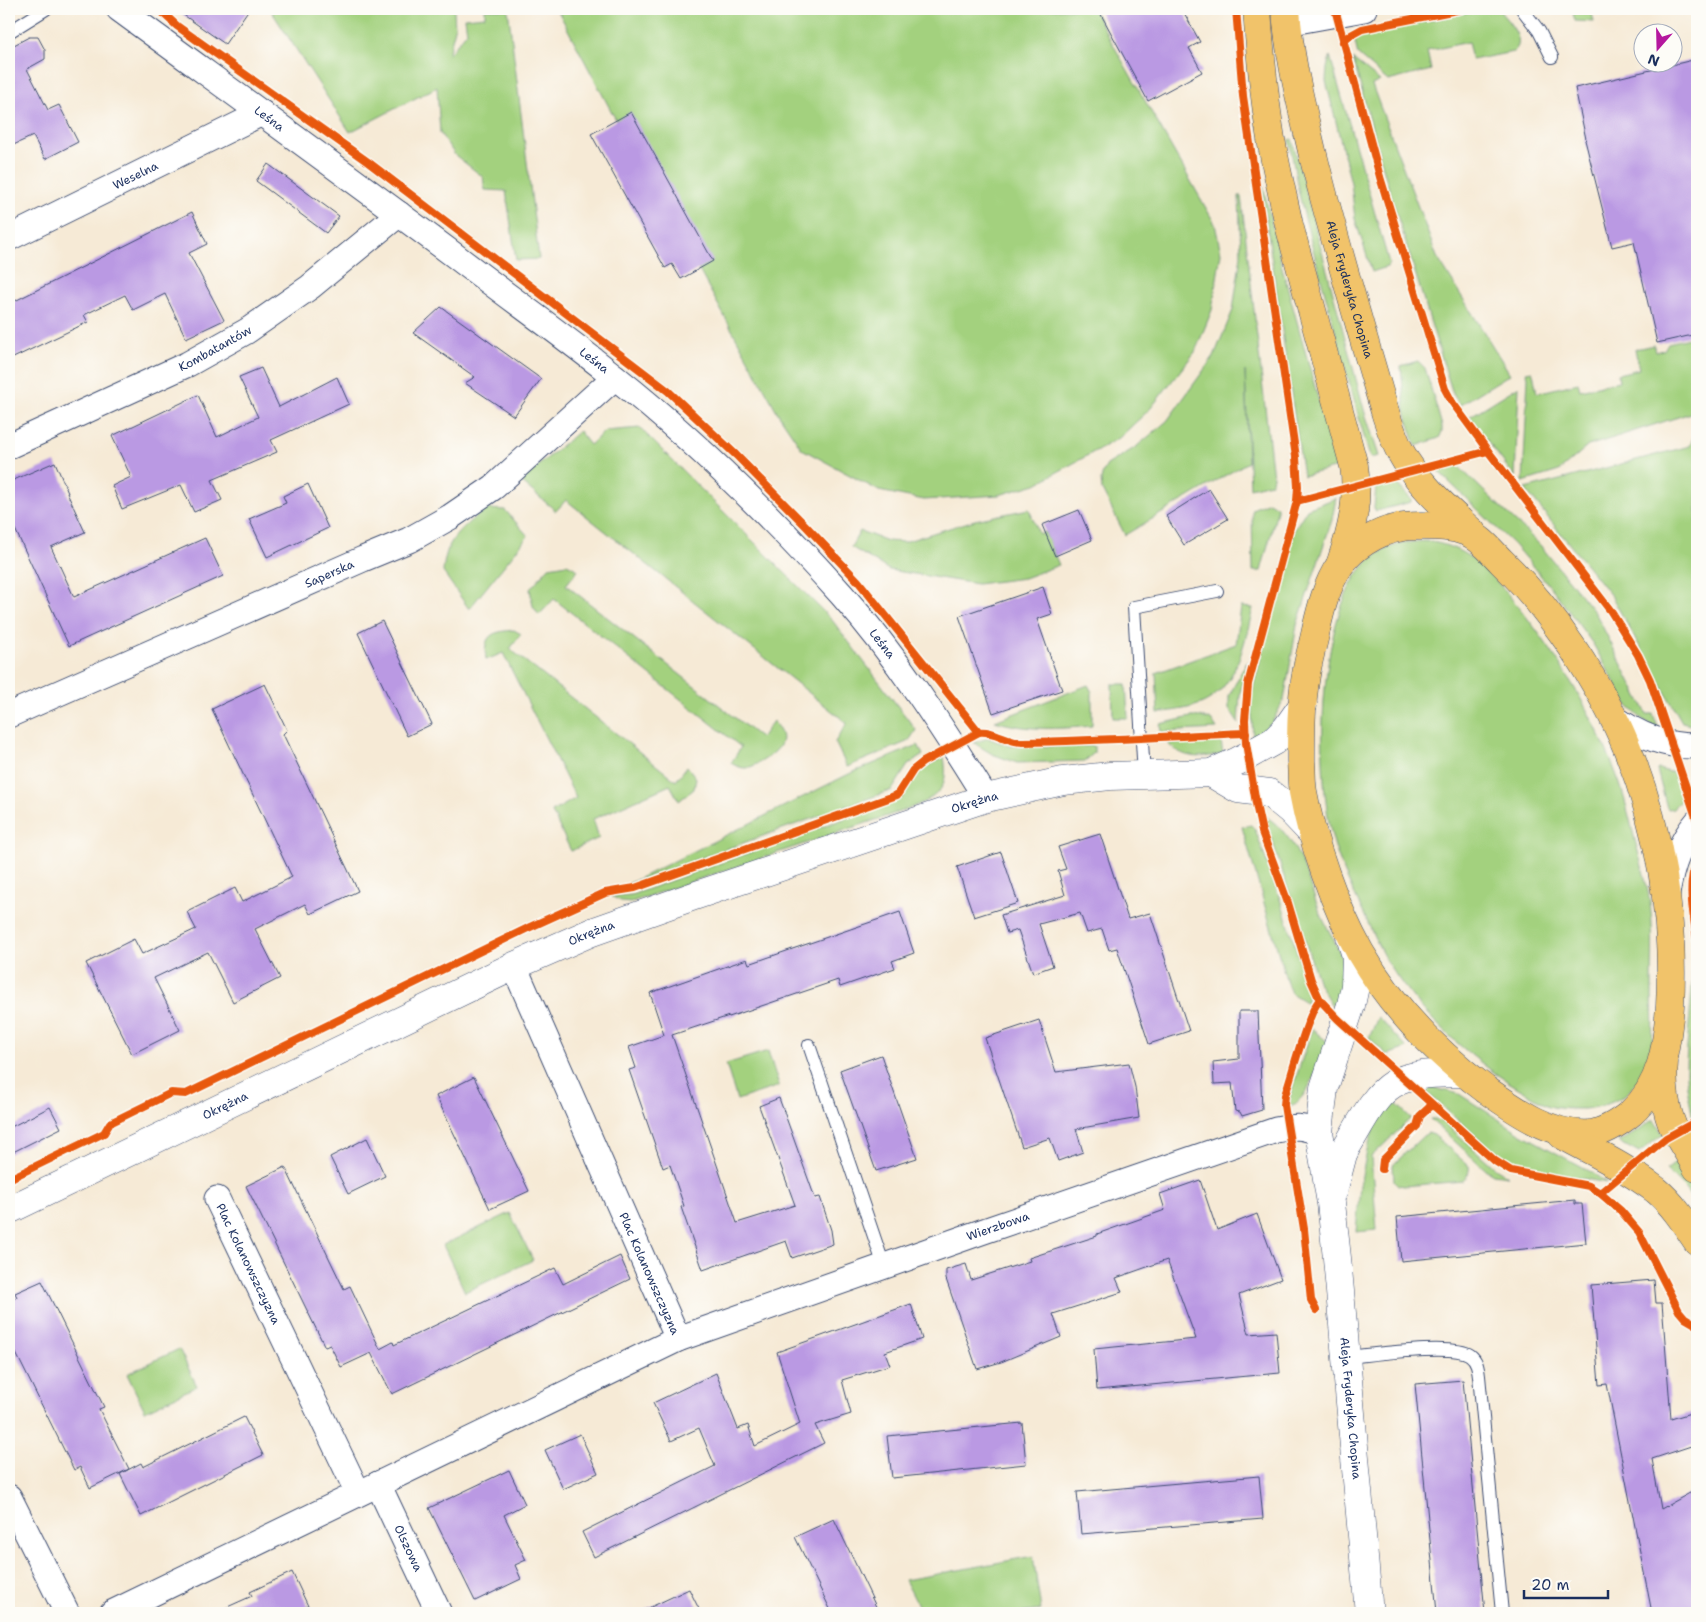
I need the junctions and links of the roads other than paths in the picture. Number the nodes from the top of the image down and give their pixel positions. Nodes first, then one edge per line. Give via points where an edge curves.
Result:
1 (46, 9) edge
2 (119, 9) edge
3 (1257, 9) edge
4 (1364, 9) edge
5 (1522, 9) edge
6 (1287, 16) edge
7 (9, 32) edge
8 (1552, 57) dead end
9 (262, 113) junction
10 (399, 214) junction
11 (9, 238) edge
12 (615, 377) junction
13 (9, 446) edge
14 (1479, 538) junction
15 (1341, 564) junction
16 (1218, 591) dead end
17 (1303, 705) junction
18 (9, 715) edge
19 (1614, 717) junction
20 (1697, 746) edge
21 (1211, 773) junction
22 (1144, 775) junction
23 (986, 798) junction
24 (1697, 822) edge
25 (1314, 834) junction
26 (1666, 896) junction
27 (1347, 925) junction
28 (514, 966) junction
29 (809, 1045) dead end
30 (1665, 1053) junction
31 (1464, 1073) junction
32 (1543, 1124) junction
33 (1319, 1132) junction
34 (1697, 1168) edge
35 (217, 1199) dead end
36 (1331, 1203) junction
37 (9, 1210) edge
38 (1697, 1241) edge
39 (884, 1266) junction
40 (678, 1339) junction
41 (1346, 1357) junction
42 (368, 1488) junction
43 (9, 1497) edge
44 (67, 1613) edge
45 (112, 1613) edge
46 (439, 1613) edge
47 (1369, 1613) edge
48 (1502, 1613) edge

1 - 7 lane
2 - 9 street, Leśna
3 - 15 main road via 1271,140 1289,226 1354,466 1357,486 1352,529
4 - 6 street
5 - 8 lane via 1539,31
6 - 14 main road, Aleja Fryderyka Chopina via 1297,90 1322,192 1386,415 1408,466 1438,500
9 - 10 street, Leśna
9 - 11 street, Weselna
10 - 12 street, Leśna
10 - 13 street, Kombatantów via 310,287 247,331 188,364
12 - 18 street, Saperska via 494,488 409,540
12 - 23 street, Leśna via 734,482 842,596 916,689
14 - 15 main road via 1448,526 1398,528 1357,547
14 - 19 main road, Aleja Fryderyka Chopina via 1545,609
15 - 17 main road via 1328,586 1320,615 1306,674
16 - 22 lane via 1134,607
17 - 21 street, Okrężna via 1274,741
17 - 25 main road via 1302,788
19 - 20 street via 1638,734 1664,743
19 - 26 main road, Aleja Fryderyka Chopina via 1641,786
21 - 22 street, Okrężna
21 - 25 street via 1238,789 1269,794
22 - 23 street, Okrężna via 1063,781
23 - 28 street, Okrężna via 620,922
24 - 26 street via 1674,861
25 - 27 main road
26 - 30 main road, Aleja Fryderyka Chopina via 1671,977
27 - 31 main road via 1370,970 1386,992
27 - 33 street, Aleja Fryderyka Chopina via 1356,956 1355,986 1324,1088
28 - 37 street, Okrężna
28 - 40 street, Plac Kolanowszczyzna
29 - 39 lane
30 - 32 main road via 1660,1070 1641,1104 1606,1130 1590,1134 1566,1132
30 - 34 main road via 1663,1082 1670,1115
31 - 32 main road via 1507,1104
31 - 36 street, Aleja Fryderyka Chopina via 1413,1077 1393,1084 1376,1099 1343,1154
32 - 38 main road via 1626,1170 1657,1192 1682,1218
33 - 36 street, Aleja Fryderyka Chopina
33 - 39 street, Wierzbowa via 1294,1126 1276,1130
35 - 42 street, Plac Kolanowszczyzna
36 - 41 street, Aleja Fryderyka Chopina
39 - 40 street, Wierzbowa
40 - 42 street, Plac Kolanowszczyzna
41 - 47 street, Aleja Fryderyka Chopina
41 - 48 lane via 1451,1349 1470,1354 1478,1366
42 - 45 street, Plac Kolanowszczyzna
42 - 46 street, Olszowa
43 - 44 street

